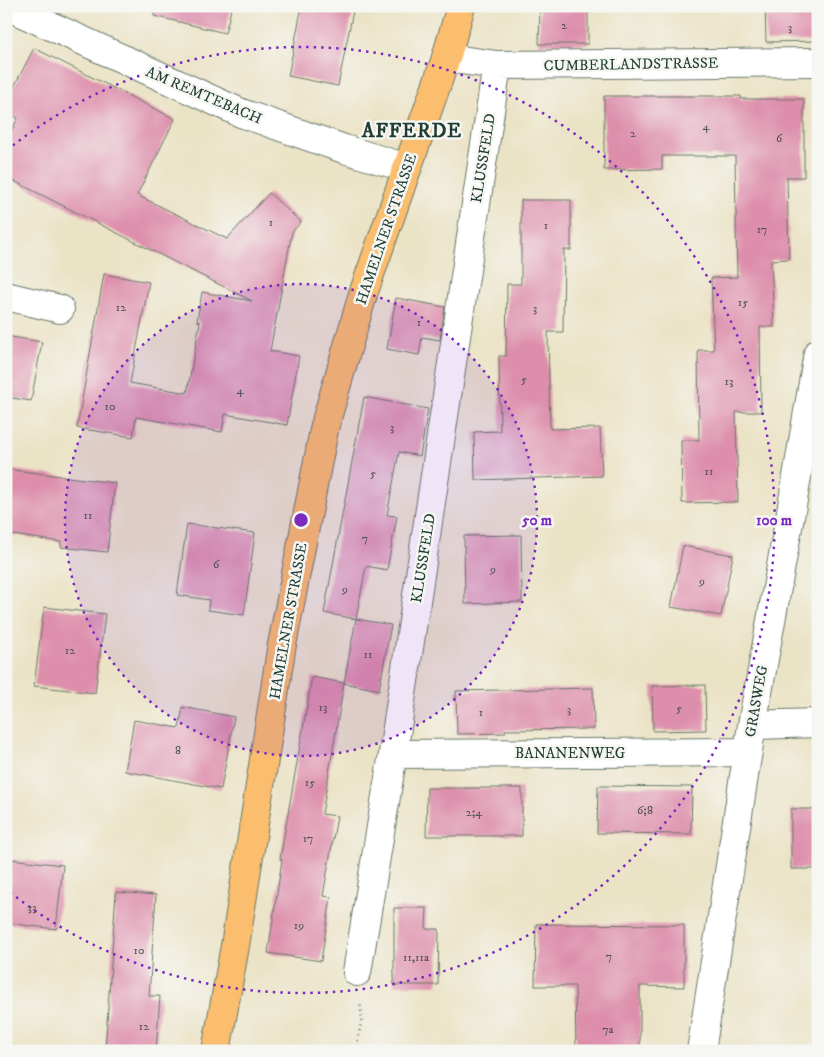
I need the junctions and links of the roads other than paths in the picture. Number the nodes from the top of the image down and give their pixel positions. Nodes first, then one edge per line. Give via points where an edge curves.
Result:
1 (7, 6) edge
2 (461, 6) edge
3 (446, 58) junction
4 (818, 62) edge
5 (497, 66) junction
6 (407, 168) junction
7 (6, 296) edge
8 (60, 309) dead end
9 (818, 353) edge
10 (806, 500) edge
11 (818, 724) edge
12 (752, 725) junction
13 (748, 752) junction
14 (393, 754) junction
15 (357, 972) road end
16 (216, 1051) edge
17 (701, 1051) edge

1 - 6 street, AM REMTEBACH via 241,113
2 - 3 main road, HAMELNER STRASSE
3 - 5 street, CUMBERLANDSTRASSE
3 - 6 main road, HAMELNER STRASSE
4 - 5 street, CUMBERLANDSTRASSE
5 - 14 street, KLUSSFELD
6 - 16 main road, HAMELNER STRASSE via 363,294 325,425 281,650
7 - 8 street
9 - 10 street, GRASWEG
10 - 12 street, GRASWEG
11 - 12 street
12 - 13 street, GRASWEG
13 - 14 street, BANANENWEG
13 - 17 street, GRASWEG
14 - 15 street, KLUSSFELD

